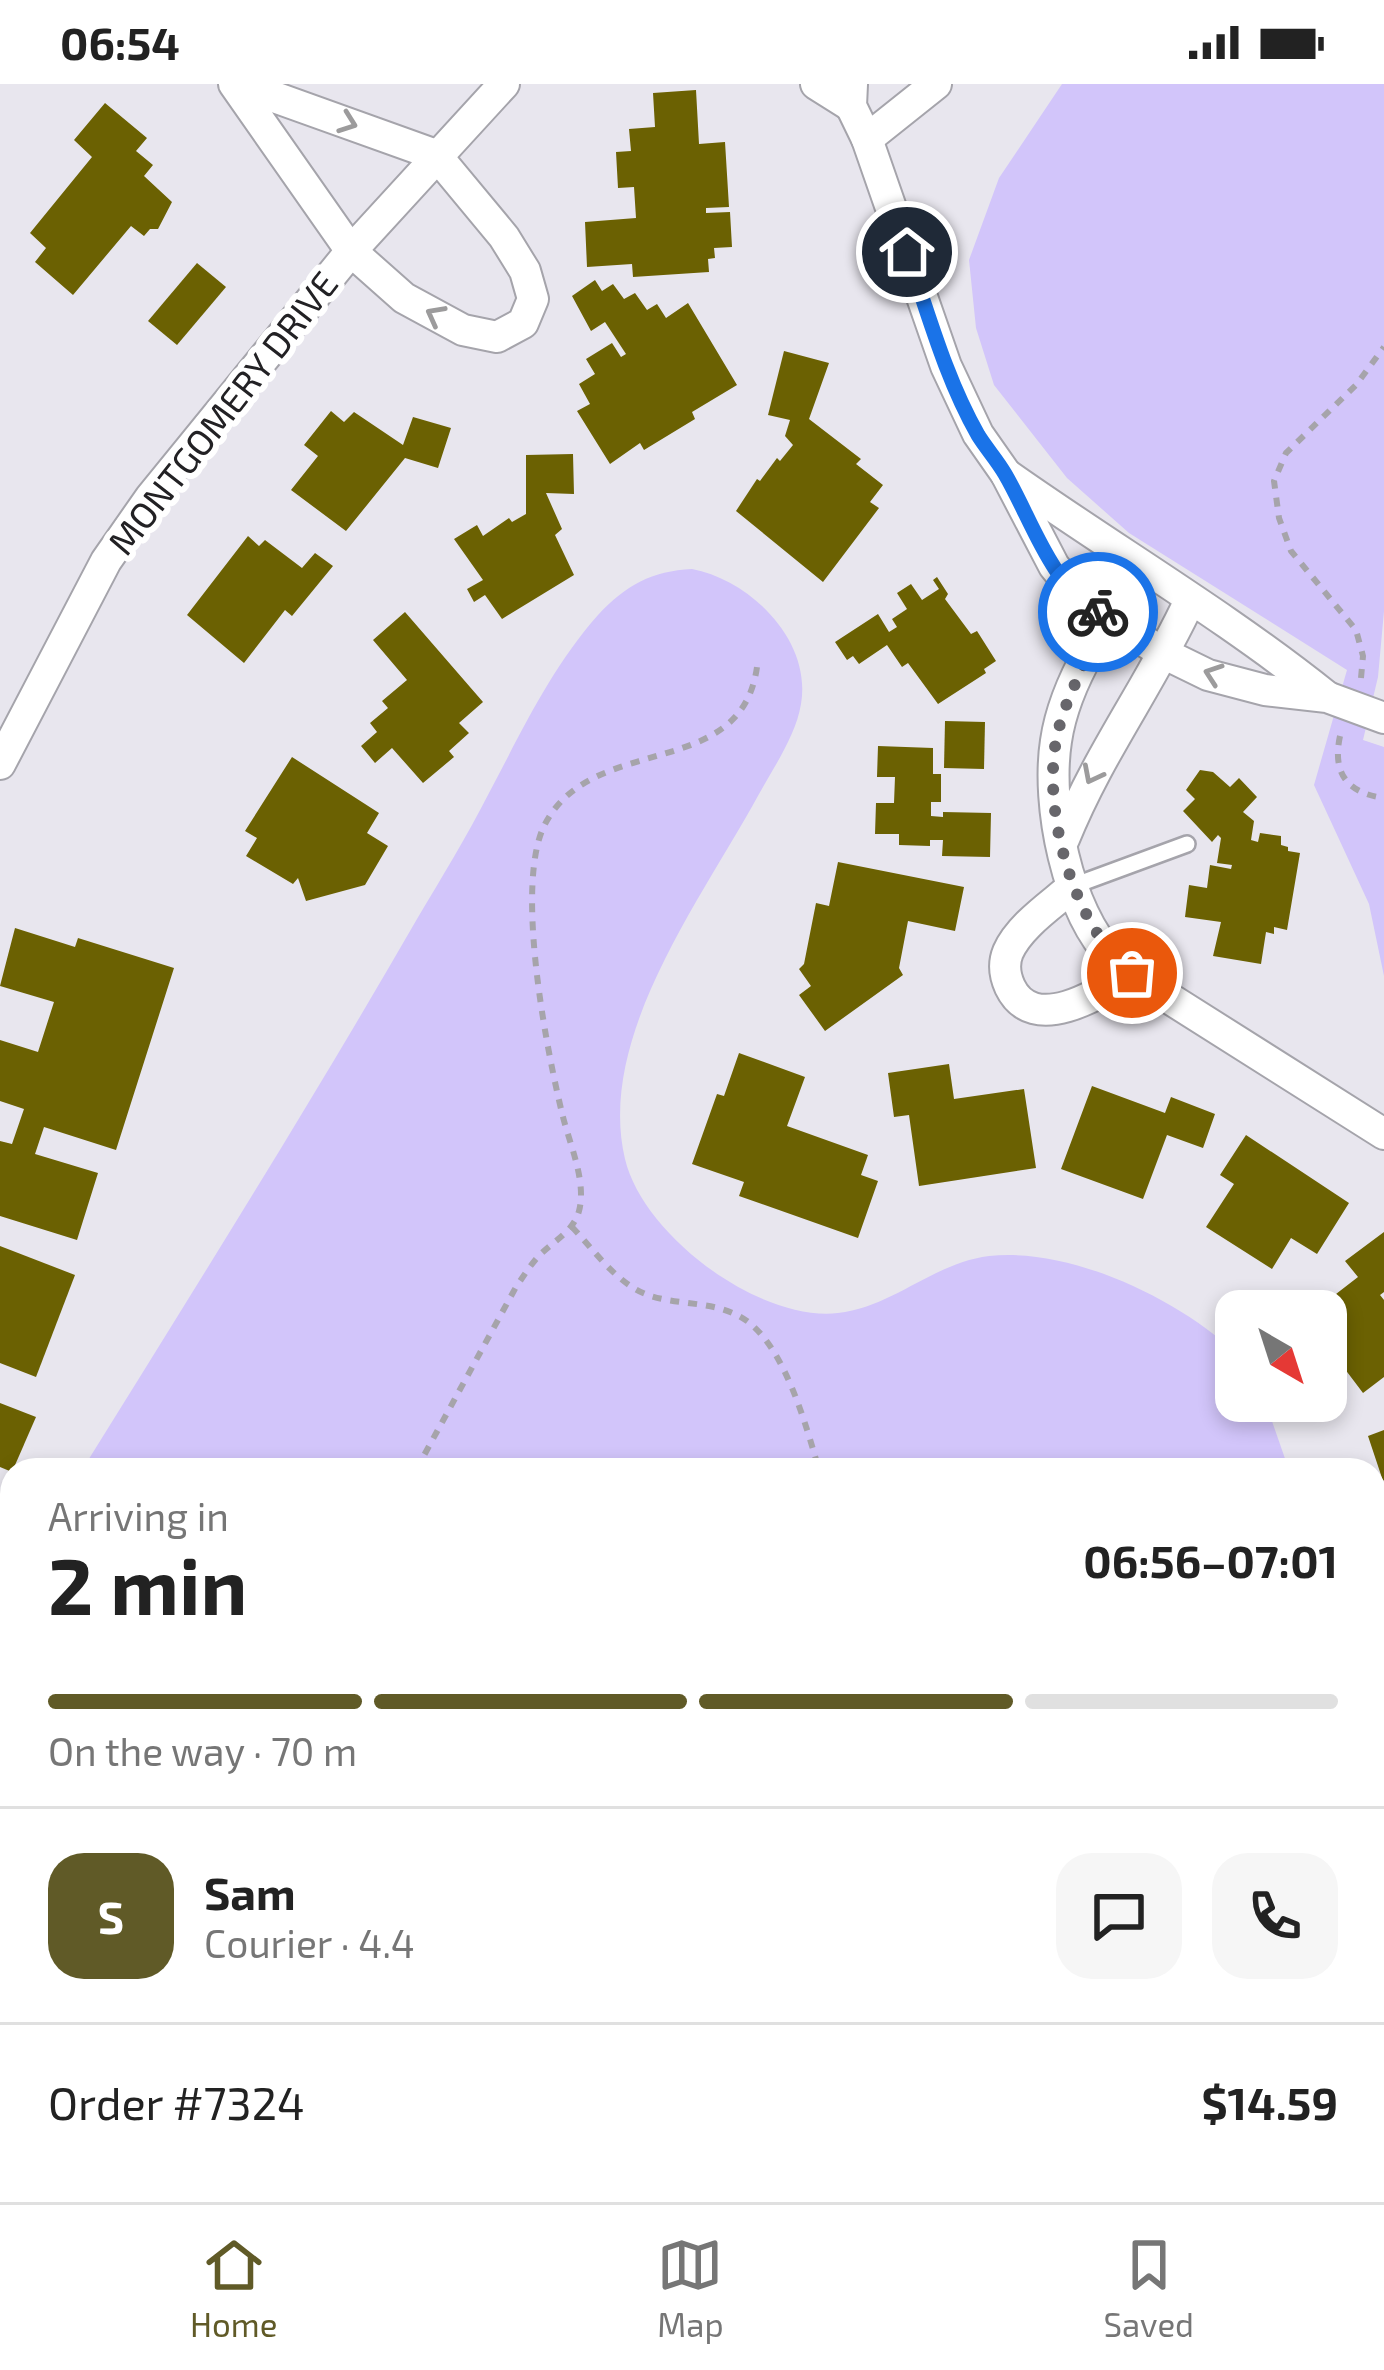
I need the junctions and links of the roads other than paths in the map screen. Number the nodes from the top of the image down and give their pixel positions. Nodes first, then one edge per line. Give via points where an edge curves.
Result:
1 (236, 84) edge
2 (817, 84) edge
3 (936, 84) edge
4 (498, 87) edge
5 (852, 95) edge
6 (867, 139) junction
7 (436, 155) junction
8 (351, 251) junction
9 (1006, 475) junction
10 (1144, 569) junction
11 (1190, 600) junction
12 (1108, 618) junction
13 (1166, 654) junction
14 (1339, 702) junction
15 (1384, 718) edge
16 (0, 764) edge
17 (1061, 844) junction
18 (1186, 844) dead end
19 (1073, 886) junction
20 (1132, 973) junction
21 (1384, 1134) edge

1 -> 7 street
1 - 8 street
2 - 5 street
3 - 6 street
4 - 7 street, MONTGOMERY DRIVE
5 - 6 street
6 - 9 street via 946,366
7 - 8 street, MONTGOMERY DRIVE
7 -> 8 street via 525,271 532,299 523,323 497,337 463,330 404,298
8 - 16 street, MONTGOMERY DRIVE via 106,561
9 - 10 street
9 - 12 street via 1054,566
10 - 11 street
10 - 12 street
11 - 13 street
11 - 14 street
12 - 13 street
12 - 17 street via 1056,738
14 -> 13 street via 1208,675
13 -> 17 street via 1108,744
14 - 15 street
17 - 19 street
18 - 19 lane
19 - 20 street via 1093,931
19 - 20 street via 1008,951 1004,974 1013,994 1048,1010 1096,997
20 - 21 street

